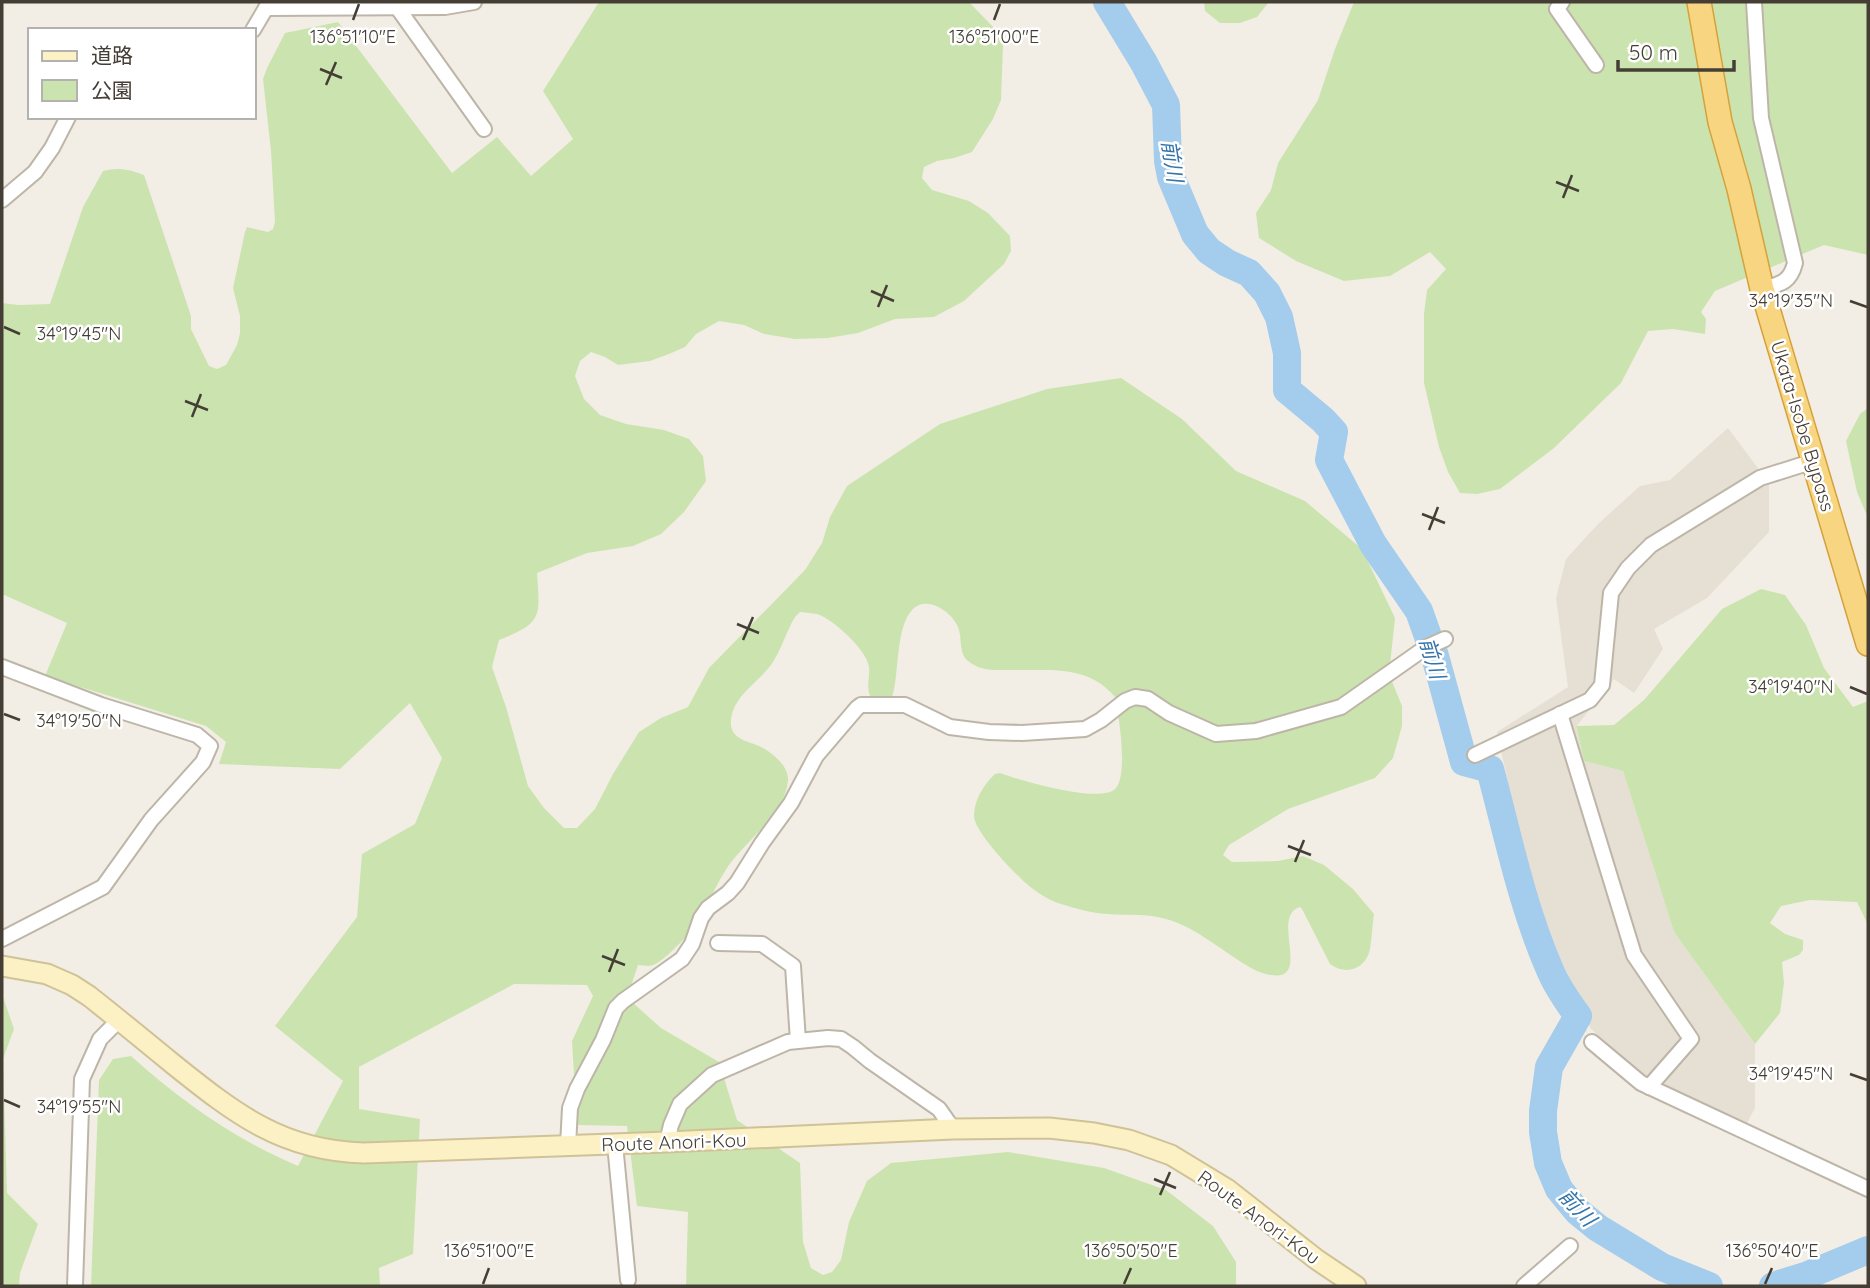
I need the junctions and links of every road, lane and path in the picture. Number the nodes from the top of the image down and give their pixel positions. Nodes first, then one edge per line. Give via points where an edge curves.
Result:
1 (474, 2) edge
2 (1562, 2) edge
3 (1699, 2) edge
4 (1754, 2) edge
5 (270, 5) edge
6 (397, 7) junction
7 (254, 28) edge
8 (1596, 65) dead end
9 (67, 119) edge
10 (484, 129) dead end
11 (2, 201) edge
12 (1762, 289) junction
13 (1814, 461) junction
14 (1436, 643) dead end
15 (1868, 644) edge
16 (2, 667) edge
17 (1560, 714) junction
18 (1475, 755) dead end
19 (2, 939) edge
20 (718, 943) dead end
21 (2, 966) edge
22 (119, 1020) junction
23 (798, 1041) junction
24 (1592, 1042) dead end
25 (1649, 1087) junction
26 (953, 1129) junction
27 (667, 1142) junction
28 (615, 1144) junction
29 (568, 1146) junction
30 (1868, 1189) edge
31 (1570, 1246) dead end
32 (628, 1280) dead end
33 (75, 1286) edge
34 (1356, 1286) edge
35 (1524, 1286) edge

1 - 6 street
2 - 8 street via 1557,9
3 - 12 highway, Ukata-Isobe Bypass via 1720,122
4 - 12 street via 1761,118 1795,263 1784,282
5 - 6 street
5 - 7 street
6 - 10 street
9 - 11 street via 35,172
12 - 13 highway, Ukata-Isobe Bypass
13 - 15 highway, Ukata-Isobe Bypass
13 - 17 street via 1760,478 1651,545 1611,593 1602,685 1590,700
14 - 29 street via 1341,707 1256,731 1216,734 1148,699 1135,697 1085,729 1022,733 950,727 905,705 861,705 816,756 791,803 737,883 701,918 688,953 616,1008 570,1108
16 - 19 street via 197,735 210,746 203,762 151,820 103,887
17 - 18 street
17 - 25 street via 1634,955 1691,1039
20 - 23 street via 762,944 793,966
21 - 22 main road, Route Anori-Kou via 47,974 72,985
22 - 29 main road, Route Anori-Kou via 220,1102 298,1143 343,1153
22 - 33 street via 100,1039 82,1079
23 - 26 street via 841,1040 939,1109
23 - 27 street via 712,1074 680,1104
24 - 25 street
25 - 30 street
26 - 27 main road, Route Anori-Kou
26 - 34 main road, Route Anori-Kou via 1049,1128 1094,1133 1171,1156 1227,1189
27 - 28 main road, Route Anori-Kou
28 - 29 main road, Route Anori-Kou
28 - 32 street
31 - 35 street

